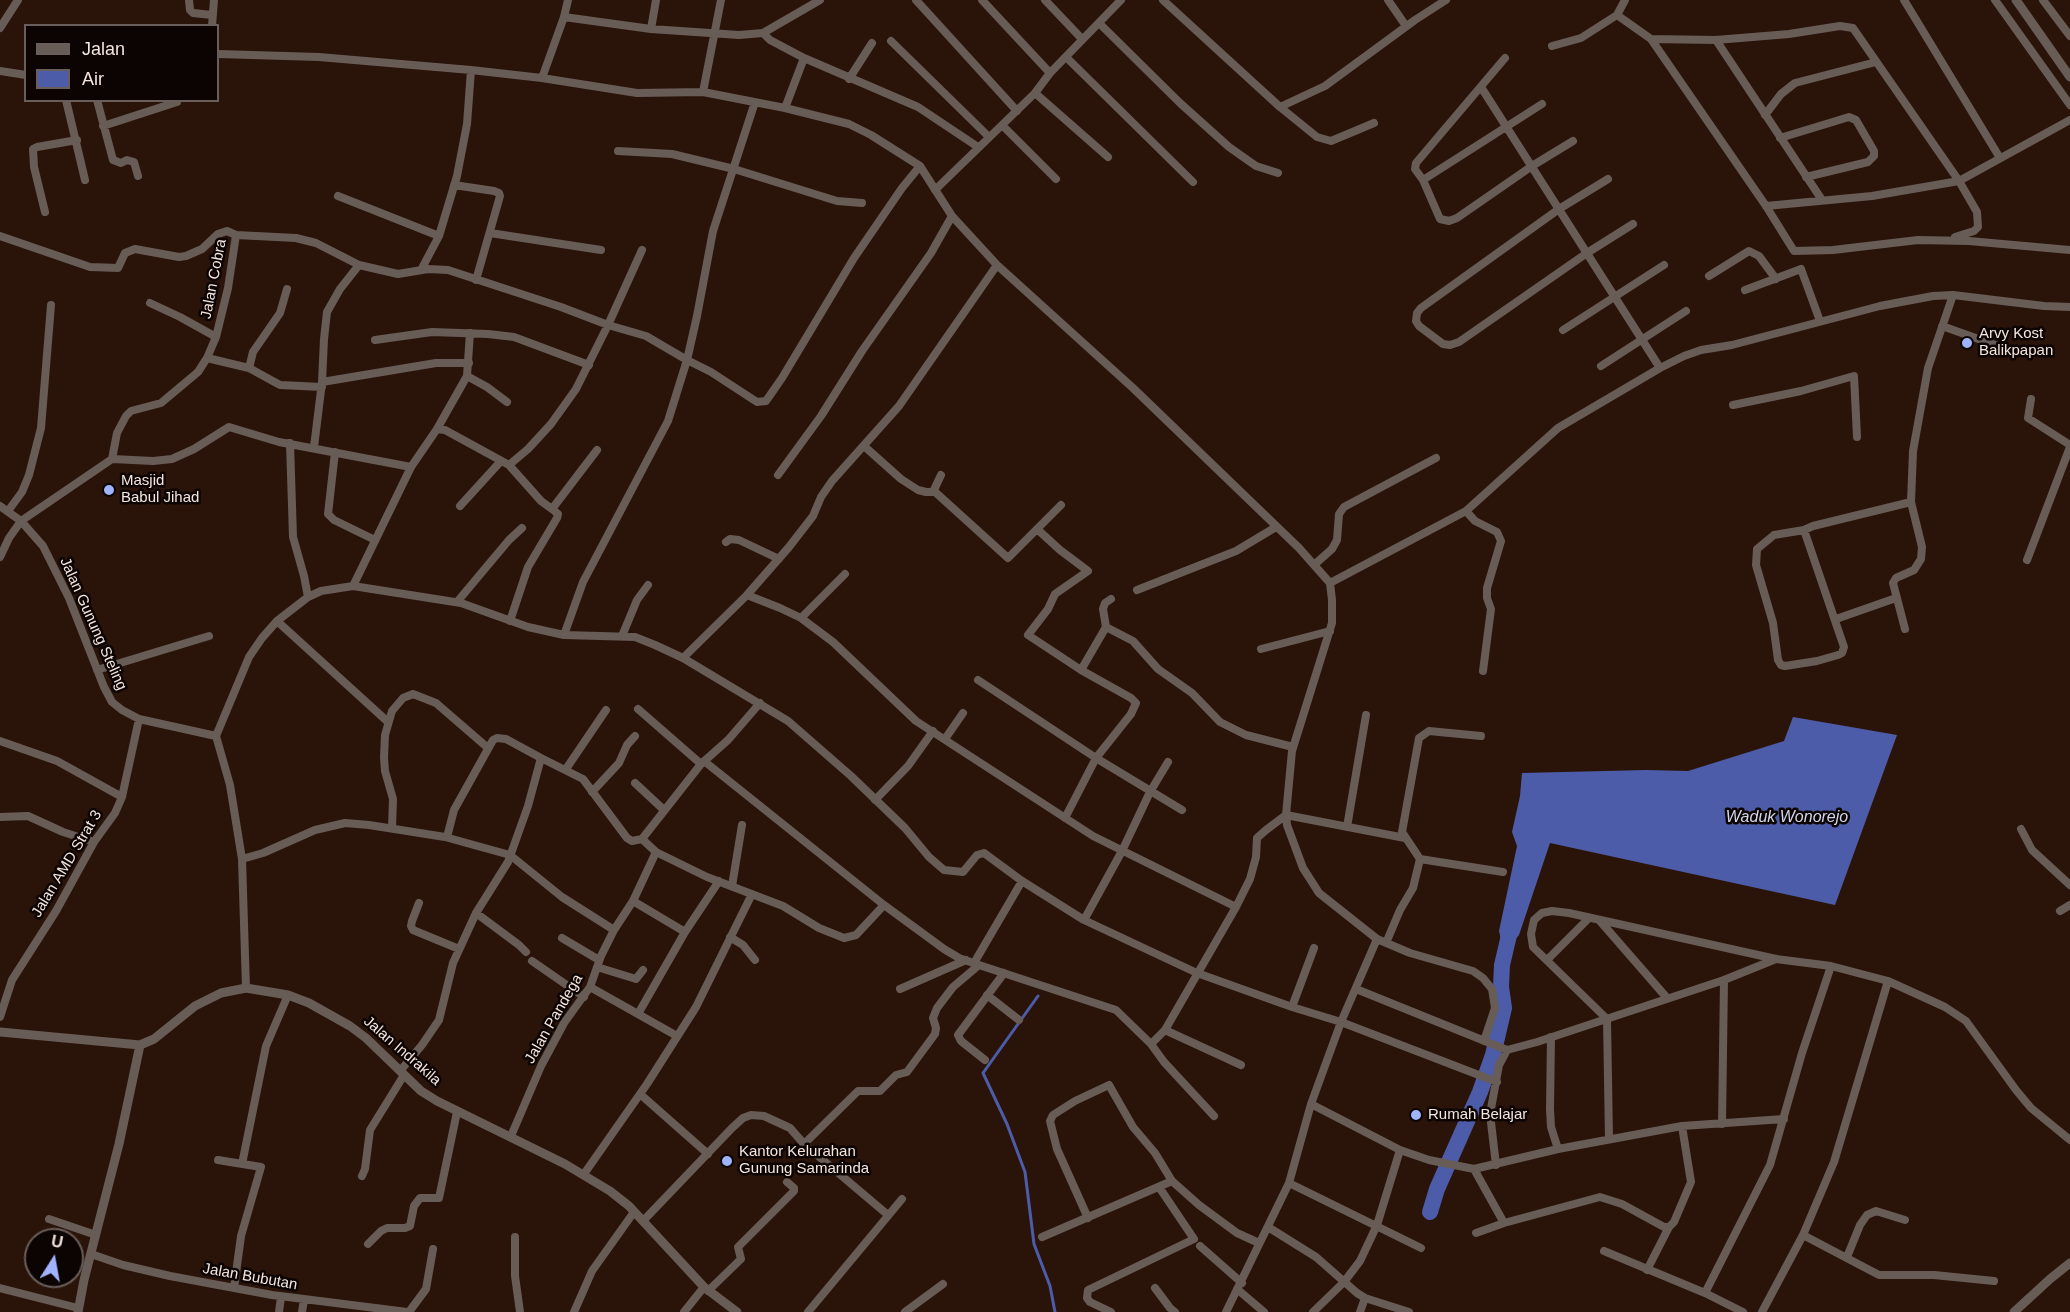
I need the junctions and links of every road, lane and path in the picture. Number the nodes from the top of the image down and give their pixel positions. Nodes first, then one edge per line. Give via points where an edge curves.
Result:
1 (18, 0) edge
2 (189, 0) edge
3 (214, 0) edge
4 (567, 0) edge
5 (656, 0) edge
6 (721, 0) edge
7 (820, 0) edge
8 (916, 0) edge
9 (982, 0) edge
10 (1045, 0) edge
11 (1163, 0) edge
12 (1388, 0) edge
13 (1446, 0) edge
14 (1625, 0) edge
15 (1904, 0) edge
16 (1995, 0) edge
17 (2016, 0) edge
18 (2043, 0) edge
19 (1115, 2) edge
20 (804, 4) edge
21 (212, 15) junction
22 (1617, 15) junction
23 (564, 17) junction
24 (1100, 23) junction
25 (212, 24) edge
26 (1406, 26) junction
27 (0, 28) edge
28 (651, 29) junction
29 (715, 33) junction
30 (763, 33) junction
31 (2070, 36) edge
32 (1082, 39) junction
33 (1651, 39) junction
34 (1716, 40) junction
35 (891, 41) dead end
36 (872, 43) dead end
37 (1552, 46) dead end
38 (219, 54) edge
39 (1066, 57) junction
40 (804, 58) junction
41 (1505, 58) dead end
42 (1876, 62) junction
43 (0, 70) edge
44 (471, 70) junction
45 (1050, 73) junction
46 (24, 75) edge
47 (2070, 77) edge
48 (542, 78) junction
49 (849, 79) junction
50 (1481, 87) junction
51 (702, 92) junction
52 (1035, 93) junction
53 (66, 102) edge
54 (97, 102) edge
55 (177, 102) dead end
56 (754, 102) junction
57 (1542, 104) dead end
58 (2070, 105) edge
59 (1280, 107) junction
60 (785, 108) junction
61 (1017, 111) junction
62 (1765, 115) junction
63 (2070, 120) edge
64 (1374, 123) dead end
65 (1002, 125) junction
66 (103, 126) junction
67 (1506, 126) junction
68 (989, 137) junction
69 (1780, 138) junction
70 (76, 140) junction
71 (1574, 141) dead end
72 (978, 147) junction
73 (618, 151) dead end
74 (1108, 157) dead end
75 (2000, 158) junction
76 (920, 166) junction
77 (1532, 166) junction
78 (734, 169) junction
79 (1278, 173) dead end
80 (138, 176) dead end
81 (1806, 177) junction
82 (1608, 178) dead end
83 (1056, 179) dead end
84 (85, 180) dead end
85 (1423, 180) junction
86 (1959, 181) junction
87 (1192, 182) dead end
88 (454, 185) junction
89 (935, 190) junction
90 (338, 196) dead end
91 (1822, 200) junction
92 (862, 203) dead end
93 (1766, 206) junction
94 (1559, 209) junction
95 (45, 212) dead end
96 (952, 216) junction
97 (1634, 224) dead end
98 (490, 233) junction
99 (236, 235) junction
100 (0, 236) edge
101 (439, 236) junction
102 (1944, 240) junction
103 (601, 250) dead end
104 (642, 250) dead end
105 (2070, 250) edge
106 (1587, 253) junction
107 (359, 265) junction
108 (997, 265) junction
109 (1664, 265) dead end
110 (420, 270) junction
111 (1709, 276) dead end
112 (1776, 279) junction
113 (476, 280) junction
114 (287, 289) dead end
115 (1745, 290) dead end
116 (1953, 295) junction
117 (1614, 296) junction
118 (150, 303) dead end
119 (51, 305) dead end
120 (2070, 308) edge
121 (1686, 311) dead end
122 (1821, 321) junction
123 (608, 326) junction
124 (1942, 326) junction
125 (1563, 330) dead end
126 (470, 333) junction
127 (216, 338) junction
128 (1642, 339) junction
129 (375, 340) dead end
130 (2015, 352) dead end
131 (207, 358) junction
132 (687, 360) junction
133 (469, 363) junction
134 (589, 365) junction
135 (1601, 366) dead end
136 (249, 368) junction
137 (1660, 368) junction
138 (466, 376) junction
139 (322, 384) junction
140 (2031, 399) dead end
141 (507, 402) dead end
142 (1733, 405) dead end
143 (437, 429) junction
144 (1857, 437) dead end
145 (290, 443) junction
146 (864, 446) junction
147 (2070, 446) edge
148 (314, 447) junction
149 (597, 450) dead end
150 (335, 452) junction
151 (1436, 458) dead end
152 (112, 459) junction
153 (505, 463) junction
154 (411, 467) junction
155 (778, 475) dead end
156 (941, 475) dead end
157 (934, 491) junction
158 (1911, 502) junction
159 (1061, 505) dead end
160 (0, 506) edge
161 (460, 506) dead end
162 (552, 509) junction
163 (8, 511) junction
164 (1466, 511) junction
165 (21, 521) junction
166 (1276, 527) junction
167 (522, 528) dead end
168 (1037, 529) junction
169 (1804, 530) junction
170 (375, 540) junction
171 (726, 542) dead end
172 (0, 555) edge
173 (779, 558) junction
174 (2027, 560) dead end
175 (1314, 565) junction
176 (845, 574) dead end
177 (1330, 583) junction
178 (648, 585) dead end
179 (353, 586) junction
180 (1137, 590) dead end
181 (747, 596) junction
182 (308, 597) junction
183 (1896, 598) junction
184 (1111, 599) dead end
185 (457, 602) junction
186 (801, 618) junction
187 (1836, 619) junction
188 (277, 621) junction
189 (510, 621) junction
190 (1106, 627) junction
191 (1905, 629) dead end
192 (1330, 631) junction
193 (564, 635) junction
194 (209, 636) dead end
195 (621, 636) junction
196 (1261, 649) dead end
197 (682, 658) junction
198 (97, 670) junction
199 (1081, 670) junction
200 (1483, 671) dead end
201 (978, 680) dead end
202 (760, 703) junction
203 (638, 709) dead end
204 (606, 710) dead end
205 (963, 712) dead end
206 (1366, 715) dead end
207 (139, 719) junction
208 (388, 722) junction
209 (933, 731) junction
210 (216, 736) junction
211 (635, 736) dead end
212 (1481, 736) dead end
213 (945, 739) junction
214 (0, 741) edge
215 (1293, 747) junction
216 (488, 748) junction
217 (541, 758) junction
218 (1096, 758) junction
219 (1168, 762) dead end
220 (703, 763) junction
221 (566, 769) junction
222 (635, 783) dead end
223 (592, 792) junction
224 (1150, 792) junction
225 (122, 797) junction
226 (876, 800) junction
227 (664, 810) junction
228 (1182, 810) dead end
229 (1286, 815) junction
230 (0, 817) edge
231 (1065, 818) junction
232 (742, 825) dead end
233 (1347, 827) junction
234 (392, 828) junction
235 (2021, 829) dead end
236 (447, 837) junction
237 (1405, 838) junction
238 (642, 839) junction
239 (94, 842) junction
240 (1122, 851) junction
241 (656, 852) junction
242 (510, 855) junction
243 (242, 859) junction
244 (1420, 859) junction
245 (1503, 872) dead end
246 (719, 881) junction
247 (1022, 881) junction
248 (2070, 885) edge
249 (732, 886) junction
250 (752, 894) junction
251 (633, 901) junction
252 (419, 903) dead end
253 (884, 905) junction
254 (2070, 905) edge
255 (1236, 907) junction
256 (2060, 911) dead end
257 (476, 913) junction
258 (1588, 918) junction
259 (1084, 920) junction
260 (1599, 921) junction
261 (614, 930) junction
262 (685, 933) junction
263 (561, 938) dead end
264 (730, 938) junction
265 (1377, 939) junction
266 (1386, 943) junction
267 (1314, 948) dead end
268 (459, 949) junction
269 (526, 952) dead end
270 (1776, 959) junction
271 (755, 960) dead end
272 (1547, 960) junction
273 (532, 961) dead end
274 (973, 963) junction
275 (598, 964) junction
276 (1831, 966) junction
277 (643, 970) dead end
278 (1004, 973) junction
279 (1197, 973) junction
280 (1724, 980) junction
281 (1888, 981) junction
282 (590, 987) junction
283 (246, 988) junction
284 (900, 989) dead end
285 (1356, 989) junction
286 (288, 995) junction
287 (987, 995) junction
288 (584, 997) junction
289 (1667, 998) junction
290 (1292, 1007) junction
291 (638, 1014) junction
292 (0, 1017) edge
293 (1607, 1019) junction
294 (1019, 1020) dead end
295 (1341, 1022) junction
296 (1165, 1030) junction
297 (0, 1032) edge
298 (677, 1036) junction
299 (1551, 1037) junction
300 (1486, 1042) junction
301 (1151, 1044) junction
302 (140, 1045) junction
303 (1506, 1049) junction
304 (985, 1060) dead end
305 (1241, 1065) dead end
306 (402, 1073) junction
307 (1496, 1082) junction
308 (640, 1094) junction
309 (1311, 1104) junction
310 (457, 1112) junction
311 (1214, 1116) dead end
312 (1784, 1119) junction
313 (1722, 1124) junction
314 (1683, 1126) junction
315 (511, 1136) junction
316 (1609, 1139) junction
317 (2070, 1140) edge
318 (804, 1144) junction
319 (1558, 1149) junction
320 (1400, 1150) junction
321 (708, 1154) junction
322 (218, 1160) dead end
323 (242, 1164) junction
324 (1496, 1165) junction
325 (1474, 1169) junction
326 (584, 1174) junction
327 (362, 1176) dead end
328 (1172, 1181) junction
329 (787, 1182) dead end
330 (1289, 1183) junction
331 (1158, 1187) junction
332 (902, 1199) dead end
333 (634, 1212) junction
334 (888, 1215) junction
335 (1088, 1218) junction
336 (49, 1219) dead end
337 (1905, 1220) dead end
338 (643, 1221) junction
339 (1504, 1223) junction
340 (1377, 1225) junction
341 (1268, 1227) junction
342 (1669, 1227) junction
343 (1476, 1233) dead end
344 (96, 1235) junction
345 (1803, 1235) junction
346 (515, 1237) dead end
347 (1042, 1237) dead end
348 (1259, 1243) junction
349 (368, 1244) dead end
350 (1200, 1246) dead end
351 (1420, 1248) dead end
352 (433, 1249) dead end
353 (1604, 1251) dead end
354 (91, 1254) junction
355 (1847, 1257) junction
356 (2070, 1263) edge
357 (1647, 1270) junction
358 (1994, 1281) dead end
359 (1344, 1282) junction
360 (943, 1284) dead end
361 (1240, 1286) junction
362 (0, 1288) edge
363 (234, 1288) junction
364 (1155, 1288) dead end
365 (706, 1289) junction
366 (1705, 1293) junction
367 (281, 1297) junction
368 (1365, 1298) junction
369 (304, 1300) junction
370 (78, 1310) edge
371 (384, 1311) edge
372 (279, 1312) edge
373 (302, 1312) edge
374 (408, 1312) edge
375 (520, 1312) edge
376 (574, 1312) edge
377 (684, 1312) edge
378 (737, 1312) edge
379 (808, 1312) edge
380 (905, 1312) edge
381 (1111, 1312) edge
382 (1175, 1312) edge
383 (1226, 1312) edge
384 (1264, 1312) edge
385 (1312, 1312) edge
386 (1360, 1312) edge
387 (1409, 1312) edge
388 (1743, 1312) edge
389 (1762, 1312) edge
390 (2014, 1312) edge

1 - 27 street
2 - 21 street via 194,13
3 - 21 street
4 - 23 street
5 - 28 street
6 - 29 street
7 - 20 street
8 - 61 street
9 - 45 street
10 - 32 street
11 - 59 street
12 - 26 street
13 - 26 street
14 - 22 street
15 - 75 street
16 - 58 street
17 - 47 street
18 - 31 street
19 - 24 street
20 - 30 street
21 - 25 street
22 - 33 street
22 - 37 street via 1581,38
23 - 28 street
23 - 48 street
24 - 32 street
24 - 79 street via 1229,147 1256,166
26 - 59 street via 1325,86
28 - 29 street
29 - 30 street
29 - 51 street
30 - 40 street
32 - 39 street
33 - 34 street
33 - 93 street
34 - 42 street via 1848,26 1858,33
34 - 62 street
35 - 68 street
36 - 49 street
38 - 44 street via 319,57
39 - 45 street
39 - 87 street
40 - 49 street
40 - 60 street
41 - 50 street
42 - 62 street via 1795,83
42 - 86 street
43 - 46 street
44 - 48 street
44 - 88 street
45 - 52 street
48 - 51 street via 637,93
49 - 72 street via 918,107
50 - 67 street
50 - 85 street via 1416,163 1414,169
51 - 56 street
52 - 61 street
52 - 74 street
53 - 70 street
54 - 66 street
55 - 66 street
56 - 60 street
56 - 78 street
57 - 67 street
59 - 64 street via 1309,132 1331,141
60 - 76 street via 849,124
61 - 65 street
62 - 69 street
63 - 75 street
65 - 68 street
65 - 83 street
66 - 80 street via 113,160 134,162
67 - 77 street
67 - 85 street
68 - 72 street
69 - 81 street
69 - 81 street via 1849,117 1856,120 1874,156 1868,162
70 - 84 street
70 - 95 street via 33,149
71 - 77 street
72 - 89 street
73 - 78 street via 672,154
75 - 86 street
76 - 89 street
76 - 132 street via 854,258 766,401 757,402
77 - 85 street via 1449,221 1440,219
77 - 94 street
78 - 92 street via 837,201
78 - 132 street via 713,231
81 - 91 street
82 - 94 street
86 - 91 street via 1882,195
86 - 102 street via 1977,212 1979,224 1974,231
88 - 98 street via 499,194
88 - 101 street
89 - 96 street
90 - 101 street
91 - 93 street
93 - 102 street via 1794,251
94 - 106 street
94 - 106 street via 1421,308 1416,317 1419,326 1443,344 1459,342
96 - 108 street
96 - 155 street via 931,253
97 - 106 street
98 - 103 street
98 - 113 street
99 - 100 street, Jalan Cobra via 223,232 202,249 183,257 135,249 125,253 118,268 90,267
99 - 107 street via 296,238 316,243
99 - 127 street, Jalan Cobra
101 - 110 street
102 - 105 street
104 - 123 street
106 - 117 street
107 - 110 street via 401,274
107 - 139 street via 327,312
108 - 146 street via 899,406
108 - 166 street via 1133,388
109 - 117 street
110 - 113 street via 448,270
111 - 112 street via 1749,251 1759,256
112 - 115 street
112 - 122 street via 1801,269
113 - 123 street
114 - 136 street via 280,313 253,352
116 - 120 street
116 - 122 street via 1909,300
116 - 124 street
117 - 125 street
117 - 128 street
118 - 127 street
119 - 163 street via 41,428 29,475
121 - 128 street
122 - 137 street via 1701,350
123 - 132 street via 646,336
123 - 134 street
124 - 130 street
124 - 158 street via 1921,399
126 - 129 street via 432,332
126 - 133 street
126 - 134 street via 514,337
127 - 131 street
128 - 135 street
128 - 137 street
131 - 136 street
131 - 152 street via 198,372 169,398 126,416 117,433
132 - 193 street via 668,421 583,582
133 - 138 street
133 - 139 street via 436,363
134 - 153 street via 551,424 528,449
136 - 139 street via 280,385
137 - 164 street via 1558,428
138 - 141 street
138 - 143 street
139 - 148 street
140 - 147 street via 2028,418
142 - 144 street via 1854,376
143 - 153 street
143 - 154 street
145 - 148 street
145 - 152 street via 229,427 172,459
145 - 182 street via 292,537
146 - 157 street via 918,490
146 - 173 street via 832,481 813,516
147 - 174 street
148 - 150 street
149 - 162 street
150 - 154 street
150 - 170 street via 328,514
151 - 175 street via 1344,507 1332,549
152 - 165 street
153 - 161 street
153 - 162 street
154 - 170 street
156 - 157 street
157 - 168 street via 1008,558
158 - 169 street
158 - 183 street via 1922,552 1916,568 1893,581
159 - 168 street
160 - 163 street, Jalan Gunung Steling
162 - 189 street via 558,514 555,524 528,567
163 - 165 street, Jalan Gunung Steling
164 - 177 street
164 - 200 street via 1497,532 1501,541 1487,588 1491,609
165 - 172 street
165 - 198 street, Jalan Gunung Steling via 44,546
166 - 175 street
166 - 180 street via 1236,551
167 - 185 street
168 - 199 street via 1088,571 1055,594 1028,635
169 - 187 street
169 - 187 street via 1774,535 1756,551 1781,665 1792,666 1842,653
170 - 179 street
171 - 173 street via 739,540
173 - 181 street
175 - 177 street
176 - 186 street
177 - 192 street
178 - 195 street
179 - 182 street
179 - 185 street
181 - 186 street
181 - 197 street
182 - 188 street
183 - 187 street
183 - 191 street
184 - 190 street via 1103,609
185 - 189 street
186 - 209 street via 833,642 916,721
188 - 208 street
188 - 210 street via 249,657
189 - 193 street
190 - 199 street
190 - 215 street via 1133,641 1158,669 1192,693 1220,722 1246,735
192 - 196 street
192 - 215 street
193 - 195 street
194 - 198 street
195 - 197 street via 635,637
197 - 202 street
198 - 207 street, Jalan Gunung Steling via 112,702
199 - 218 street via 1136,703
201 - 218 street
202 - 220 street
202 - 226 street via 788,721
203 - 220 street
204 - 221 street
205 - 213 street
206 - 233 street
207 - 210 street, Jalan Gunung Steling
207 - 225 street, Jalan AMD Strat 3
208 - 216 street via 403,698 422,696 436,703
208 - 234 street via 384,758 393,799
209 - 213 street
209 - 226 street via 908,766
210 - 243 street via 230,785
211 - 223 street via 619,763
212 - 237 street via 1429,731 1419,738 1402,829
213 - 231 street
214 - 225 street via 57,761
215 - 229 street
216 - 217 street via 500,738
216 - 236 street via 454,810
217 - 221 street
217 - 242 street
218 - 224 street
218 - 231 street
219 - 224 street
220 - 227 street
220 - 253 street
221 - 223 street via 583,778
222 - 227 street
223 - 238 street via 627,838
224 - 228 street
224 - 240 street
225 - 239 street, Jalan AMD Strat 3
226 - 247 street via 944,870 963,872 977,855 984,853
227 - 238 street
229 - 233 street
229 - 255 street via 1257,838 1250,879
229 - 265 street via 1303,868 1319,893
230 - 239 street via 28,816
231 - 240 street
232 - 249 street
233 - 237 street
234 - 236 street
234 - 243 street via 345,823 328,826
235 - 248 street via 2032,850
236 - 242 street
237 - 244 street
238 - 241 street
239 - 292 street, Jalan AMD Strat 3 via 12,980
240 - 255 street
240 - 259 street
241 - 246 street
241 - 251 street, Jalan Pandega
242 - 257 street
242 - 261 street via 562,897
243 - 283 street
244 - 245 street
244 - 266 street via 1413,888
246 - 249 street
246 - 262 street
247 - 259 street
247 - 274 street
249 - 250 street
250 - 253 street via 844,938 856,935
250 - 264 street
251 - 261 street, Jalan Pandega
251 - 262 street
252 - 268 street via 411,921 413,930
253 - 274 street via 944,950
254 - 256 street
255 - 279 street
257 - 268 street
257 - 269 street
258 - 260 street
258 - 272 street
258 - 272 street via 1552,911 1534,920 1533,947
259 - 279 street
260 - 270 street
260 - 289 street
261 - 275 street, Jalan Pandega
262 - 291 street
263 - 275 street
264 - 271 street via 743,945
264 - 298 street
265 - 266 street
265 - 285 street
266 - 300 street via 1473,971 1483,978 1491,989 1495,1008
267 - 290 street
268 - 306 street via 439,1020
270 - 276 street
270 - 280 street
272 - 293 street
273 - 288 street
274 - 278 street
274 - 284 street
274 - 318 street via 938,1008 933,1018 935,1034 907,1072 896,1075 880,1091 858,1091
275 - 277 street via 636,979
275 - 282 street, Jalan Pandega
276 - 281 street
276 - 312 street
278 - 287 street
278 - 301 street via 1116,1010
279 - 290 street
279 - 296 street
280 - 289 street
280 - 313 street
281 - 317 street via 1966,1021 2031,1108
281 - 345 street via 1834,1162
282 - 288 street, Jalan Pandega
282 - 291 street
283 - 286 street, Jalan Indrakila
283 - 302 street, Jalan Indrakila via 208,998 154,1039
285 - 295 street
285 - 300 street
286 - 306 street, Jalan Indrakila via 350,1026
286 - 323 street via 266,1046
287 - 294 street
287 - 304 street via 958,1035
288 - 315 street, Jalan Pandega via 564,1023 541,1066
289 - 293 street
290 - 295 street
291 - 298 street
293 - 299 street
293 - 316 street
295 - 307 street
295 - 309 street
296 - 301 street
296 - 305 street
297 - 302 street
298 - 308 street
299 - 303 street
299 - 319 street via 1551,1127
300 - 303 street
301 - 311 street
302 - 344 street
303 - 307 street
306 - 310 street, Jalan Indrakila
306 - 327 street via 370,1130
307 - 324 street via 1490,1124
308 - 321 street
308 - 326 street
309 - 320 street
309 - 330 street
310 - 315 street, Jalan Indrakila
310 - 349 street via 439,1198 420,1198 410,1226 387,1228
312 - 313 street
312 - 366 street via 1770,1165
313 - 314 street
314 - 316 street
314 - 342 street via 1691,1182
315 - 326 street, Jalan Indrakila
316 - 319 street
318 - 321 street via 790,1128 764,1116 751,1115 743,1118
318 - 334 street
319 - 324 street
320 - 325 street
320 - 340 street
321 - 338 street
322 - 323 street
323 - 363 street via 261,1167 241,1236
324 - 325 street
325 - 339 street
326 - 333 street, Jalan Indrakila
328 - 331 street
328 - 335 street via 1109,1085 1075,1101 1050,1121 1057,1149
328 - 348 street via 1237,1233
329 - 365 street via 794,1191 738,1247 741,1259
330 - 340 street
330 - 341 street
331 - 335 street
331 - 381 street via 1194,1239 1088,1290 1090,1302
332 - 334 street
333 - 338 street, Jalan Indrakila
333 - 376 street via 592,1271
334 - 379 street
335 - 347 street
336 - 344 street
337 - 355 street via 1876,1211 1867,1215
338 - 365 street, Jalan Indrakila
339 - 342 street via 1600,1197
339 - 343 street
340 - 351 street
340 - 359 street via 1360,1261
341 - 348 street
341 - 359 street via 1316,1257
342 - 357 street
344 - 354 street
345 - 355 street
345 - 389 street
346 - 375 street
348 - 361 street
350 - 361 street
352 - 374 street via 426,1289
353 - 357 street
354 - 363 street, Jalan Bubutan via 123,1265
354 - 370 street
355 - 358 street via 1879,1275
356 - 390 street
357 - 366 street
359 - 368 street
359 - 385 street
360 - 380 street
361 - 383 street
361 - 384 street
362 - 370 street
363 - 367 street, Jalan Bubutan
364 - 382 street
365 - 377 street
365 - 378 street, Jalan Indrakila
366 - 388 street
367 - 369 street, Jalan Bubutan
367 - 372 street
368 - 386 street
368 - 387 street
369 - 371 street, Jalan Bubutan
369 - 373 street
371 - 374 street, Jalan Bubutan

